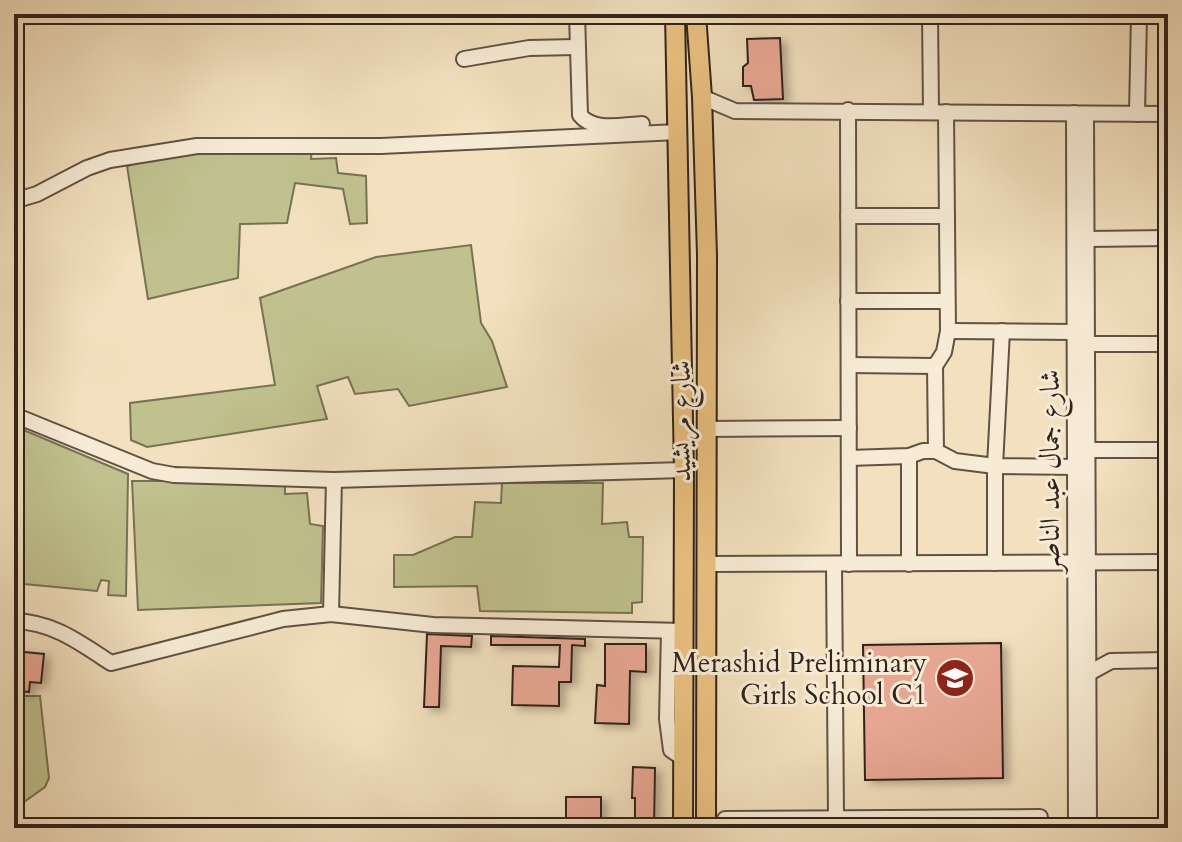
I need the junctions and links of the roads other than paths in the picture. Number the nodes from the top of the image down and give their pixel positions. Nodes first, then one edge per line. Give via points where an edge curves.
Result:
1 (577, 14) edge
2 (675, 14) edge
3 (696, 14) edge
4 (930, 14) edge
5 (1139, 14) edge
6 (676, 33) junction
7 (698, 35) junction
8 (577, 47) junction
9 (464, 59) dead end
10 (702, 97) junction
11 (848, 110) junction
12 (735, 111) junction
13 (938, 112) junction
14 (1080, 114) junction
15 (1137, 114) junction
16 (1168, 114) edge
17 (703, 123) junction
18 (678, 127) junction
19 (14, 201) edge
20 (848, 216) junction
21 (947, 216) junction
22 (1168, 238) edge
23 (1087, 239) junction
24 (848, 301) junction
25 (947, 301) junction
26 (948, 331) junction
27 (1002, 331) junction
28 (1074, 332) junction
29 (1087, 344) junction
30 (1168, 344) edge
31 (849, 365) junction
32 (935, 366) junction
33 (14, 415) edge
34 (849, 428) junction
35 (708, 429) junction
36 (1088, 450) junction
37 (1168, 450) edge
38 (936, 451) junction
39 (909, 456) junction
40 (849, 458) junction
41 (995, 466) junction
42 (1075, 467) junction
43 (684, 470) junction
44 (334, 480) junction
45 (1082, 562) junction
46 (1168, 562) edge
47 (995, 563) junction
48 (708, 564) junction
49 (842, 564) junction
50 (909, 564) junction
51 (331, 614) junction
52 (14, 621) edge
53 (676, 631) junction
54 (1089, 648) junction
55 (1168, 660) edge
56 (1111, 661) junction
57 (1089, 673) junction
58 (684, 759) junction
59 (706, 804) junction
60 (1040, 817) dead end
61 (836, 818) junction
62 (725, 819) dead end
63 (1083, 824) edge
64 (683, 828) edge
65 (706, 828) edge

1 - 8 street
2 - 6 main road, شارع مريشيد
3 - 7 main road, شارع مريشيد
4 - 13 street
5 - 15 street
6 - 7 main road via 690,30
6 - 18 main road, شارع مريشيد
7 - 10 main road, شارع مريشيد
8 - 9 street via 529,48
8 - 18 street via 578,111 586,122
10 - 12 street
10 - 17 main road, شارع مريشيد
11 - 12 street
11 - 13 street
11 - 20 street
12 - 17 street
13 - 14 street
13 - 21 street
14 - 15 street
14 - 23 street, شارع جمال عبد الناصر
14 - 28 street, شارع جمال عبد الناصر
15 - 16 street
17 - 35 main road, شارع مريشيد
18 - 19 street via 381,146 197,146 110,160
18 - 43 main road, شارع مريشيد
20 - 21 street
20 - 24 street
21 - 25 street
22 - 23 street
23 - 29 street, شارع جمال عبد الناصر
24 - 25 street
24 - 31 street
25 - 26 street
26 - 27 street
26 - 32 street
27 - 28 street
27 - 41 street
28 - 42 street, شارع جمال عبد الناصر
29 - 30 street
29 - 36 street, شارع جمال عبد الناصر
31 - 32 street
31 - 34 street
32 - 38 street
33 - 44 street via 160,473
34 - 35 street
34 - 40 street
35 - 48 main road, شارع مريشيد
36 - 37 street
36 - 45 street, شارع جمال عبد الناصر
38 - 39 street
38 - 41 street via 955,461
39 - 40 street
39 - 50 street
40 - 49 street
41 - 42 street
41 - 47 street
42 - 45 street, شارع جمال عبد الناصر
43 - 44 street
43 - 53 main road, شارع مريشيد
44 - 51 street
45 - 46 street
45 - 47 street
45 - 54 street, شارع جمال عبد الناصر
45 - 63 street, شارع جمال عبد الناصر
47 - 50 street
48 - 49 street
48 - 59 main road, شارع مريشيد
49 - 50 street
49 - 61 street
51 - 52 street via 283,619 111,663 60,630
51 - 53 street via 444,626
53 - 58 main road, شارع مريشيد
54 - 56 street
54 - 57 street, شارع جمال عبد الناصر
55 - 56 street
56 - 57 street
57 - 63 street, شارع جمال عبد الناصر
58 - 59 main road via 698,766
58 - 64 main road, شارع مريشيد
59 - 65 main road, شارع مريشيد
60 - 61 street
61 - 62 street

